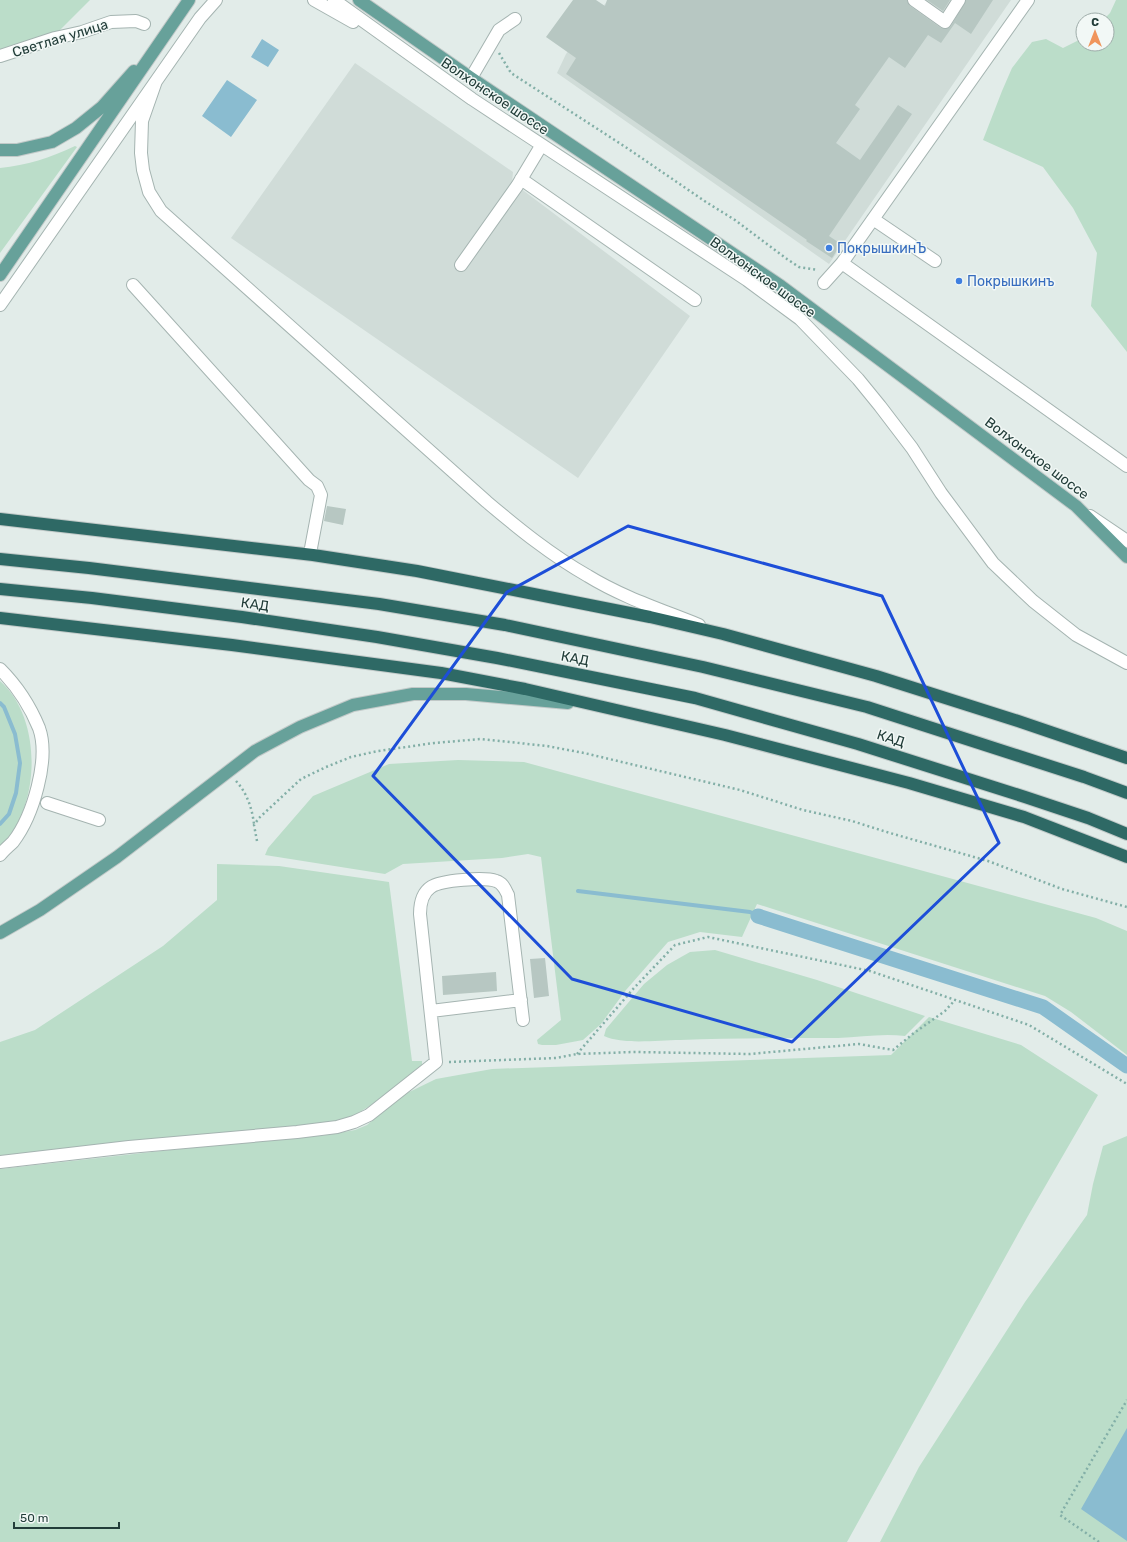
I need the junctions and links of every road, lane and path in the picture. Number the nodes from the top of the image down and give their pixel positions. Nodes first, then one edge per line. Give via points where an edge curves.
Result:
1 (189, 0) edge
2 (216, 0) edge
3 (314, 0) edge
4 (334, 0) edge
5 (359, 0) edge
6 (914, 0) edge
7 (959, 0) edge
8 (1028, 0) edge
9 (515, 19) dead end
10 (144, 24) dead end
11 (156, 49) junction
12 (404, 51) junction
13 (0, 56) edge
14 (502, 59) dead end
15 (471, 78) junction
16 (156, 81) junction
17 (541, 146) junction
18 (0, 150) edge
19 (521, 179) junction
20 (873, 219) junction
21 (935, 261) dead end
22 (842, 263) junction
23 (461, 265) dead end
24 (817, 270) dead end
25 (0, 275) edge
26 (824, 283) dead end
27 (133, 285) dead end
28 (695, 300) dead end
29 (0, 305) edge
30 (1127, 466) edge
31 (1076, 506) junction
32 (0, 519) edge
33 (1127, 541) edge
34 (311, 548) dead end
35 (1127, 557) edge
36 (0, 559) edge
37 (0, 589) edge
38 (0, 618) edge
39 (723, 634) junction
40 (1127, 663) edge
41 (0, 670) edge
42 (604, 707) junction
43 (1127, 758) edge
44 (236, 781) dead end
45 (1127, 793) edge
46 (47, 803) dead end
47 (99, 820) dead end
48 (254, 825) junction
49 (1127, 834) edge
50 (257, 841) dead end
51 (0, 855) edge
52 (1127, 857) edge
53 (1127, 907) edge
54 (0, 933) edge
55 (521, 1000) junction
56 (955, 1000) junction
57 (431, 1011) junction
58 (523, 1020) dead end
59 (577, 1054) junction
60 (436, 1062) junction
61 (1127, 1084) edge
62 (0, 1162) edge
63 (1127, 1400) edge
64 (1099, 1542) edge

1 - 11 main road
2 - 16 street via 200,18
3 - 12 street
4 - 12 street, Волхонское шоссе
5 - 15 main road, Волхонское шоссе
6 - 7 street via 945,22
8 - 20 street
9 - 15 street via 499,30
10 - 13 street, Светлая улица via 136,21 111,22
11 - 18 main road via 102,107 76,128 52,142 17,150
11 - 25 main road
12 - 17 street, Волхонское шоссе
14 - 24 path via 511,74 735,220 788,260 800,267
15 - 31 main road, Волхонское шоссе via 781,286
16 - 29 street
16 - 39 street via 142,121 141,153 149,192 160,211 476,493 528,536 588,577 618,592
17 - 19 street
17 - 40 street, Волхонское шоссе via 747,280 800,319 858,379 880,406 993,563 1033,601 1076,635
19 - 23 street
19 - 28 street
20 - 21 street
20 - 22 street
22 - 26 street
22 - 30 street
27 - 34 street via 317,486 321,495
31 - 33 street, Волхонское шоссе
31 - 35 main road
32 - 39 highway via 313,555 417,571
36 - 45 highway, КАД via 379,604 505,625 703,667 867,707
37 - 49 highway, КАД via 226,615 376,637 497,658 695,698 858,744 1026,797
38 - 42 highway via 441,673
39 - 43 highway via 876,676
41 - 51 street via 13,683 28,705 39,729 42,757 38,787 30,814 13,842
42 - 52 highway via 909,783 1024,817
42 - 54 main road via 466,694 413,694 353,705 300,727 255,751 117,857 40,910
44 - 48 path via 244,789 252,810
46 - 47 street
48 - 50 path
48 - 53 path via 301,779 351,757 392,749 481,739 584,753 740,790 988,861 1062,889
55 - 57 street
55 - 57 street via 508,895 504,886 497,881 452,881 432,887 420,903
55 - 58 street
56 - 59 path via 945,1011 894,1050 859,1044 750,1054
56 - 59 path via 870,971 708,937 675,945
56 - 61 path via 1030,1025
57 - 60 street
59 - 60 path via 556,1058
60 - 62 street via 369,1115 337,1127 129,1146
63 - 64 path via 1060,1515

